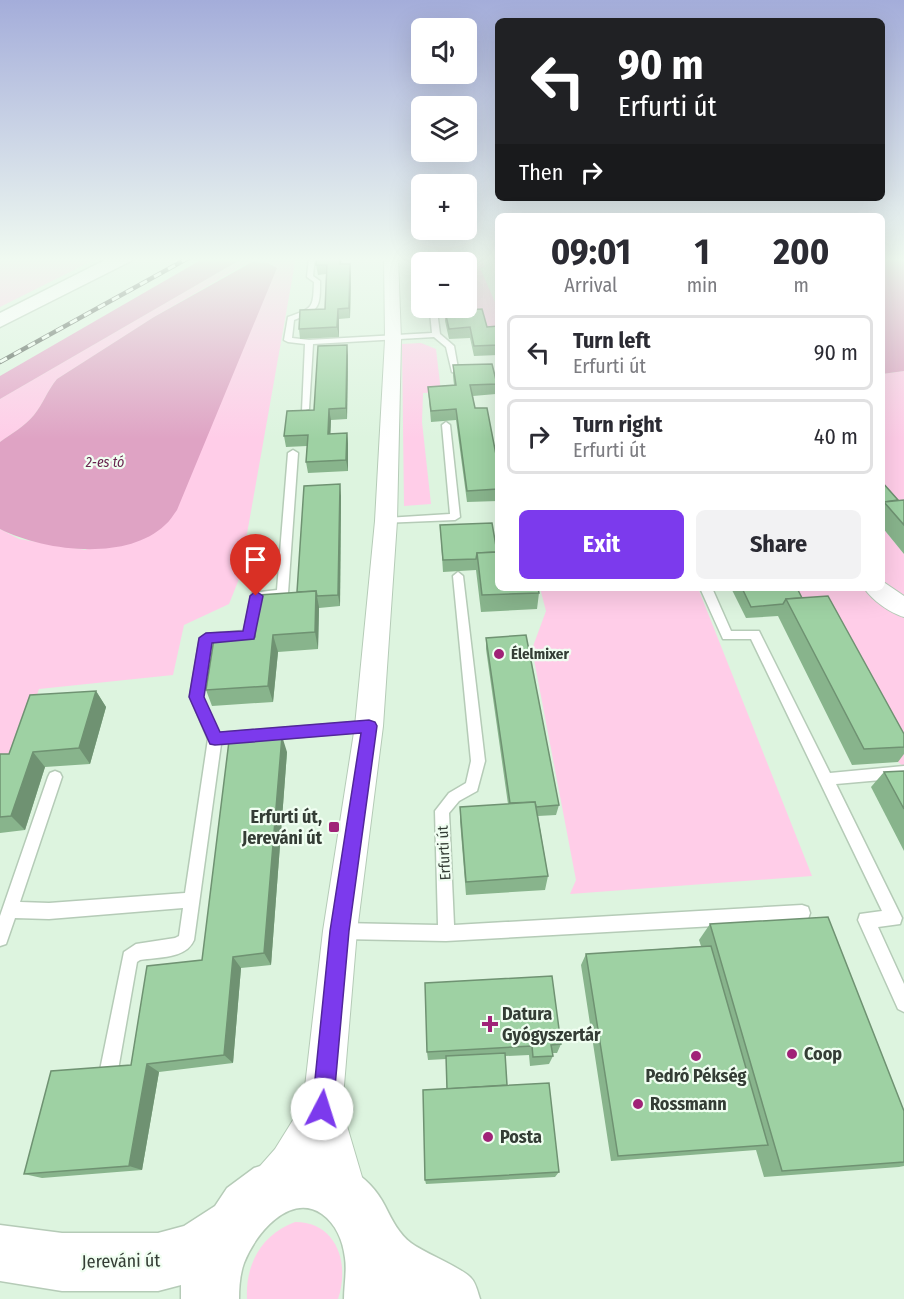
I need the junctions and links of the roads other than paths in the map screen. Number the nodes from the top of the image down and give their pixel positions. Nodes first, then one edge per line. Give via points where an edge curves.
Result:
1 (295, 318) edge
2 (392, 318) edge
3 (434, 318) edge
4 (436, 335) junction
5 (393, 338) junction
6 (309, 342) junction
7 (456, 372) edge
8 (305, 409) edge
9 (446, 425) dead end
10 (293, 453) dead end
11 (386, 521) junction
12 (458, 576) dead end
13 (707, 591) edge
14 (880, 591) edge
15 (904, 608) edge
16 (369, 726) junction
17 (215, 739) junction
18 (904, 772) edge
19 (55, 777) dead end
20 (827, 779) junction
21 (192, 900) junction
22 (10, 910) junction
23 (802, 913) dead end
24 (340, 931) junction
25 (446, 933) junction
26 (0, 938) edge
27 (904, 1003) edge
28 (109, 1070) edge
29 (322, 1109) junction
30 (346, 1194) junction
31 (249, 1208) junction
32 (372, 1242) junction
33 (0, 1253) edge
34 (210, 1299) edge
35 (373, 1299) edge
36 (451, 1299) edge

1 - 6 lane via 291,319 288,340
2 - 5 street
3 - 4 lane
4 - 5 lane
4 - 7 lane via 450,346
5 - 6 lane
5 - 11 street
6 - 8 lane
9 - 11 lane via 455,517
10 - 17 lane via 282,593 256,596 249,635 206,638 196,697
11 - 16 street
12 - 25 lane, Erfurti út via 478,761 472,787 454,797 442,811
13 - 20 lane via 727,636 755,634
14 - 15 street
16 - 17 lane
16 - 24 street
17 - 21 lane
18 - 20 lane
19 - 22 lane
20 - 27 lane via 894,918 866,920
21 - 22 lane
21 - 28 lane via 186,940 136,952 130,958
22 - 26 lane
23 - 25 lane
24 - 25 lane
24 - 29 street
29 - 30 street
29 - 31 street via 290,1164
30 - 31 street, Jereváni út via 308,1179 287,1182
30 - 32 street via 362,1215
31 - 33 street, Jereváni út via 204,1246 176,1259 62,1262
31 - 34 street via 217,1257
32 - 35 street via 376,1278
32 - 36 street via 390,1263

